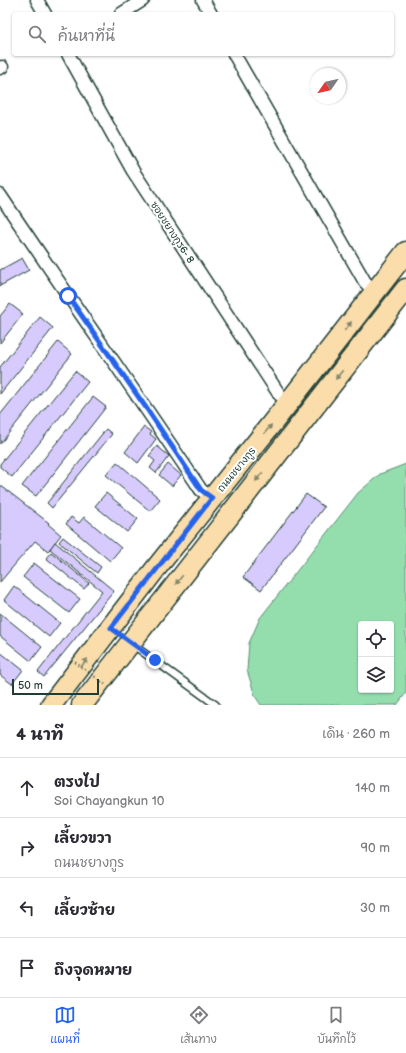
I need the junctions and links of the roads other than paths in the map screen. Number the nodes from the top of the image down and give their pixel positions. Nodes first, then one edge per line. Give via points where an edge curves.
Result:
1 (37, 0) edge
2 (143, 0) edge
3 (203, 0) edge
4 (44, 12) edge
5 (124, 12) edge
6 (210, 12) edge
7 (69, 56) edge
8 (235, 56) edge
9 (1, 199) edge
10 (406, 252) edge
11 (406, 289) edge
12 (375, 292) junction
13 (289, 402) junction
14 (212, 498) junction
15 (111, 628) junction
16 (130, 643) junction
17 (51, 705) edge
18 (82, 705) edge
19 (216, 705) edge

1 - 4 street
2 - 5 street
3 - 6 street
7 - 13 street, ซอยชยางกูร6- 8 via 133,171 279,394
8 - 12 street via 365,282
9 - 14 street via 201,490
10 - 12 main road, ถนนชยางกูร
11 -> 16 main road
13 -> 12 main road, ถนนชยางกูร
14 -> 13 main road, ถนนชยางกูร
14 - 15 main road, ถนนชยางกูร
15 - 16 main road
17 -> 15 main road, ถนนชยางกูร
16 - 18 main road
16 - 19 lane

